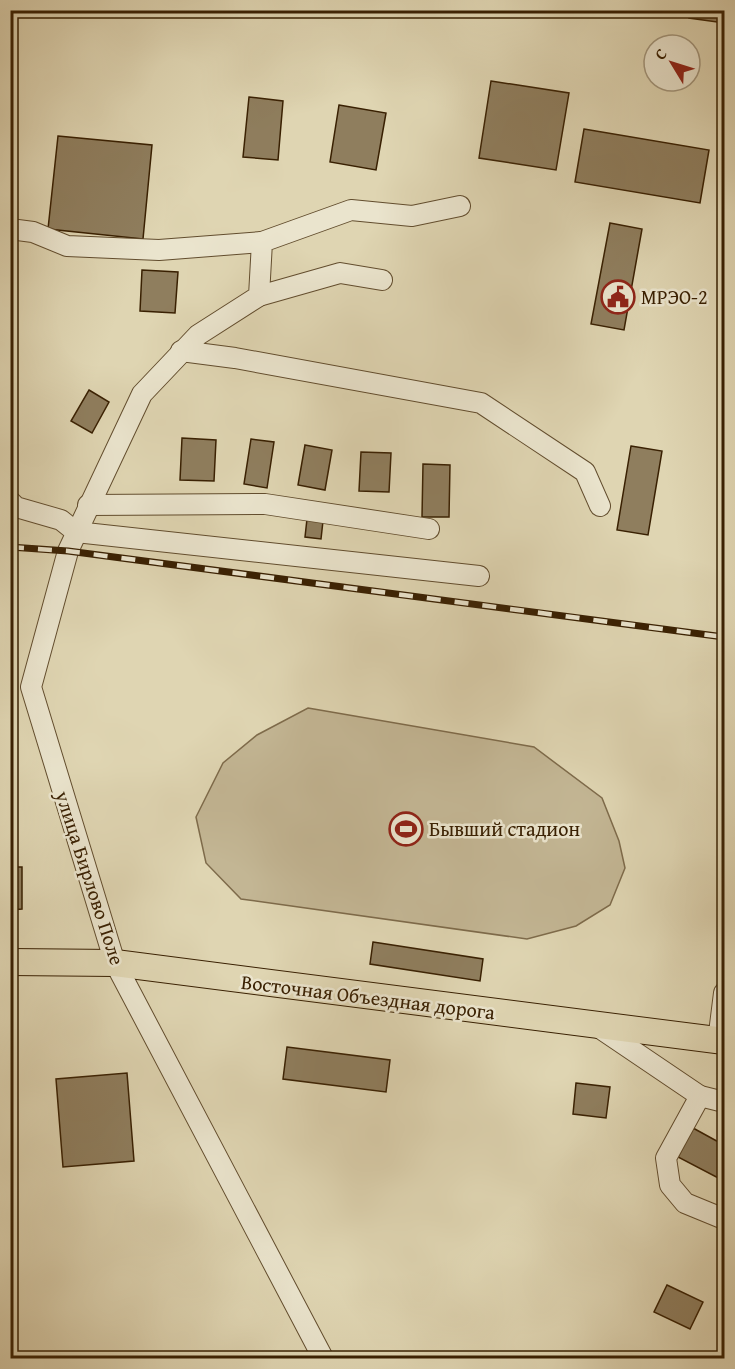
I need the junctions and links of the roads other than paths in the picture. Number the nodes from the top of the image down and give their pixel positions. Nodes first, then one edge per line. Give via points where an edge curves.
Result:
1 (460, 206) dead end
2 (10, 229) edge
3 (262, 242) junction
4 (382, 280) dead end
5 (259, 296) junction
6 (181, 351) junction
7 (10, 501) edge
8 (88, 504) junction
9 (600, 506) dead end
10 (429, 529) dead end
11 (76, 532) junction
12 (479, 576) dead end
13 (10, 962) edge
14 (115, 963) junction
15 (724, 993) edge
16 (598, 1027) junction
17 (721, 1041) edge
18 (700, 1096) junction
19 (724, 1102) edge
20 (724, 1219) edge
21 (323, 1359) edge

1 - 3 street via 412,216 351,210
2 - 3 street via 33,232 67,246 159,250
3 - 5 street
4 - 5 street, улица Бирлово Поле via 340,273
5 - 6 street, улица Бирлово Поле via 198,335
6 - 8 street, улица Бирлово Поле via 142,394
6 - 9 street via 481,403 585,472
7 - 11 street via 16,507 61,520
8 - 10 street via 265,504
8 - 11 street, улица Бирлово Поле
11 - 12 street
11 - 14 street, улица Бирлово Поле via 31,687
13 - 14 main road, Восточная Объездная дорога
14 - 16 main road, Восточная Объездная дорога
14 - 21 street, улица Бирлово Поле
15 - 17 street
16 - 17 main road, Восточная Объездная дорога
16 - 18 street
18 - 19 street
18 - 20 street via 666,1158 670,1185 685,1203

